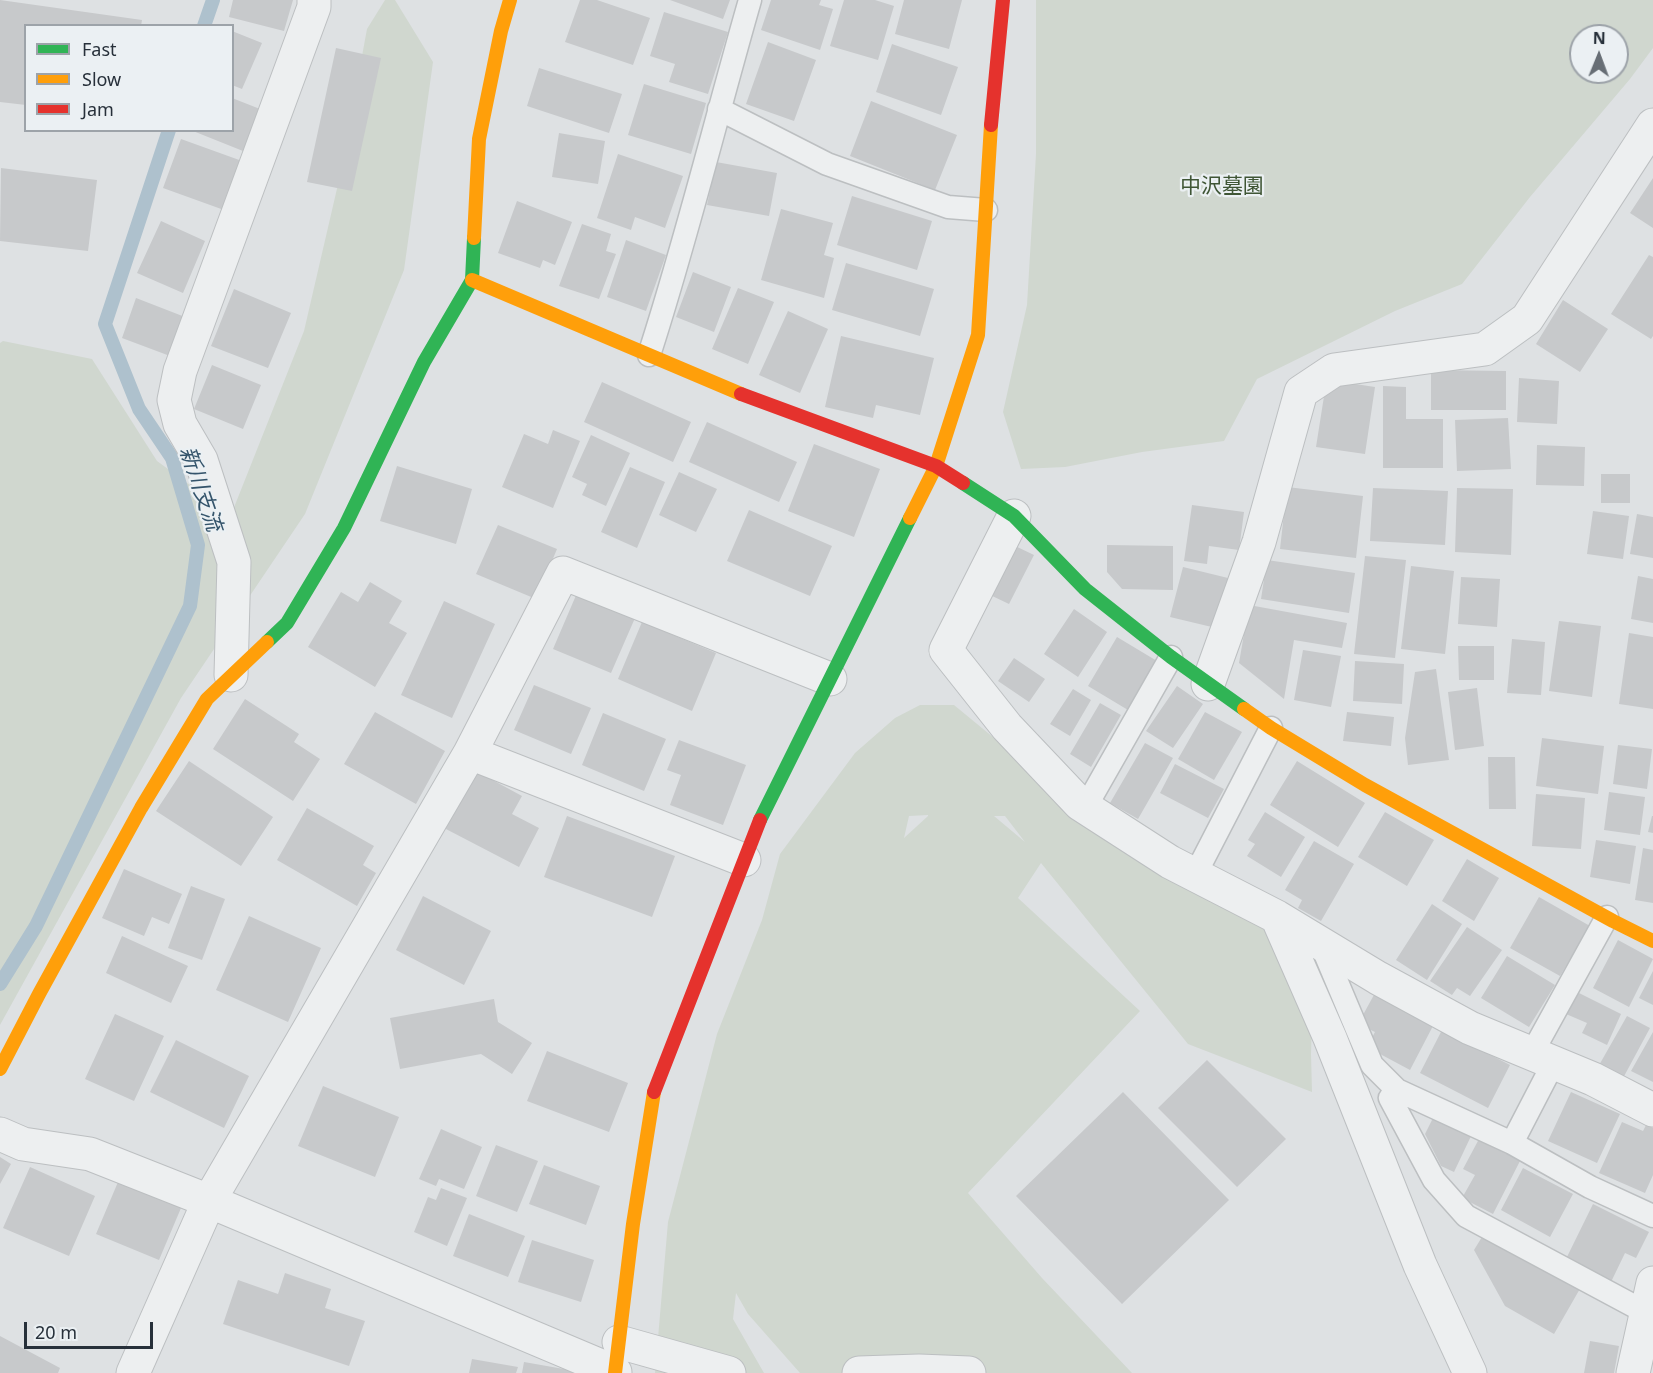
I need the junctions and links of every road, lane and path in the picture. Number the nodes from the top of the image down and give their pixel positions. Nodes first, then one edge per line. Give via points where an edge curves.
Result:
1 (314, 0) edge
2 (510, 0) edge
3 (750, 0) edge
4 (1003, 0) edge
5 (719, 109) junction
6 (1653, 125) edge
7 (986, 210) junction
8 (472, 280) junction
9 (649, 355) junction
10 (936, 466) junction
11 (1014, 516) junction
12 (1172, 657) junction
13 (231, 675) junction
14 (831, 679) junction
15 (1208, 684) junction
16 (1271, 728) junction
17 (470, 753) junction
18 (1085, 808) junction
19 (744, 860) junction
20 (1195, 875) junction
21 (1277, 917) junction
22 (1607, 917) junction
23 (1653, 941) edge
24 (1321, 944) junction
25 (1543, 1058) junction
26 (0, 1069) edge
27 (1397, 1090) junction
28 (1653, 1110) edge
29 (0, 1134) edge
30 (1512, 1143) junction
31 (209, 1201) junction
32 (1653, 1216) edge
33 (1650, 1298) edge
34 (616, 1362) edge
35 (133, 1373) edge
36 (729, 1373) edge
37 (859, 1373) edge
38 (969, 1373) edge
39 (1470, 1373) edge
40 (1633, 1373) edge

1 - 13 street via 180,371 174,400 180,424 201,460 234,562
2 - 8 street via 479,139
3 - 5 lane
4 - 7 street
5 - 7 lane via 827,164 948,207
5 - 9 lane
6 - 15 street via 1527,319 1485,349 1334,370 1301,392 1259,542
7 - 10 street via 978,335
8 - 9 street
8 - 13 street via 424,362 344,528 287,623
9 - 10 street via 749,398
10 - 11 street
10 - 14 street
11 - 12 street via 1085,589
11 - 18 street via 946,650 1007,727
12 - 15 street
12 - 18 lane
13 - 26 street via 207,699 141,808
14 - 17 street via 563,573
14 - 19 street via 757,826
15 - 16 street
16 - 20 lane
16 - 22 street via 1365,785
17 - 19 street
17 - 31 street
18 - 20 street
19 - 34 street via 655,1087
20 - 21 street
21 - 24 street
21 - 39 street via 1330,1038 1420,1265
22 - 23 street
22 - 25 lane
24 - 25 street via 1470,1028
24 - 27 lane via 1372,1065
25 - 28 street
25 - 30 lane
27 - 30 lane
27 - 33 lane via 1390,1098 1434,1180 1466,1216
29 - 31 street via 23,1144 90,1154
30 - 32 lane via 1590,1187
31 - 34 street
31 - 35 street
33 - 40 street
34 - 36 street
37 - 38 street

